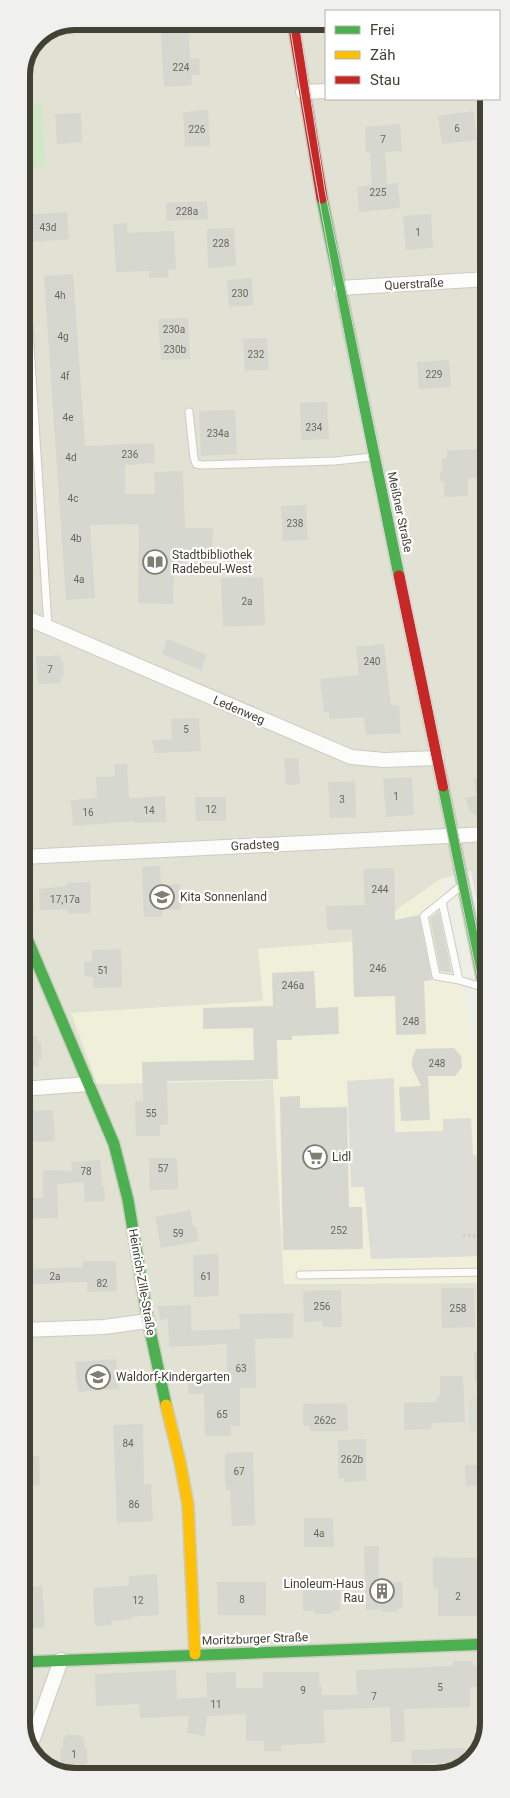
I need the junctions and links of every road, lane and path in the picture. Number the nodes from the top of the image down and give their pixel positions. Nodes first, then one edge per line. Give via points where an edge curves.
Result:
1 (294, 30) edge
2 (325, 91) edge
3 (303, 92) junction
4 (480, 280) edge
5 (340, 288) junction
6 (30, 368) edge
7 (190, 412) dead end
8 (375, 457) junction
9 (30, 619) edge
10 (48, 627) junction
11 (436, 758) junction
12 (480, 834) edge
13 (453, 836) junction
14 (30, 857) edge
15 (463, 884) junction
16 (442, 902) junction
17 (30, 946) edge
18 (480, 968) edge
19 (459, 980) junction
20 (480, 987) edge
21 (88, 1084) junction
22 (30, 1088) edge
23 (462, 1235) dead end
24 (480, 1237) edge
25 (480, 1272) edge
26 (300, 1275) dead end
27 (148, 1321) junction
28 (30, 1330) edge
29 (480, 1644) edge
30 (195, 1654) junction
31 (61, 1660) junction
32 (30, 1662) edge
33 (33, 1739) edge
34 (48, 1759) edge
35 (60, 1761) dead end

1 - 3 street, Meißner Straße
2 - 3 street
3 - 5 street, Meißner Straße
4 - 5 street, Querstraße
5 - 8 street, Meißner Straße
6 - 10 lane
7 - 8 lane via 194,458 196,464 202,466
8 - 11 street, Meißner Straße
9 - 10 street, Ledenweg
10 - 11 street, Ledenweg via 351,757 384,760
11 - 13 street, Meißner Straße
12 - 13 street, Gradsteg
13 - 14 street, Gradsteg
13 - 15 street, Meißner Straße
15 - 16 lane
15 - 18 street, Meißner Straße
16 - 19 lane
16 - 19 lane via 424,916 436,976
17 - 21 street, Heinrich-Zille-Straße
19 - 20 lane
21 - 22 street
21 - 27 street, Heinrich-Zille-Straße via 114,1144 128,1200
23 - 24 path
25 - 26 lane
27 - 28 street via 104,1327
27 - 30 street, Heinrich-Zille-Straße via 188,1505
29 - 30 street, Moritzburger Straße
30 - 31 street, Moritzburger Straße
31 - 32 street, Moritzburger Straße
31 - 33 street
34 - 35 path

